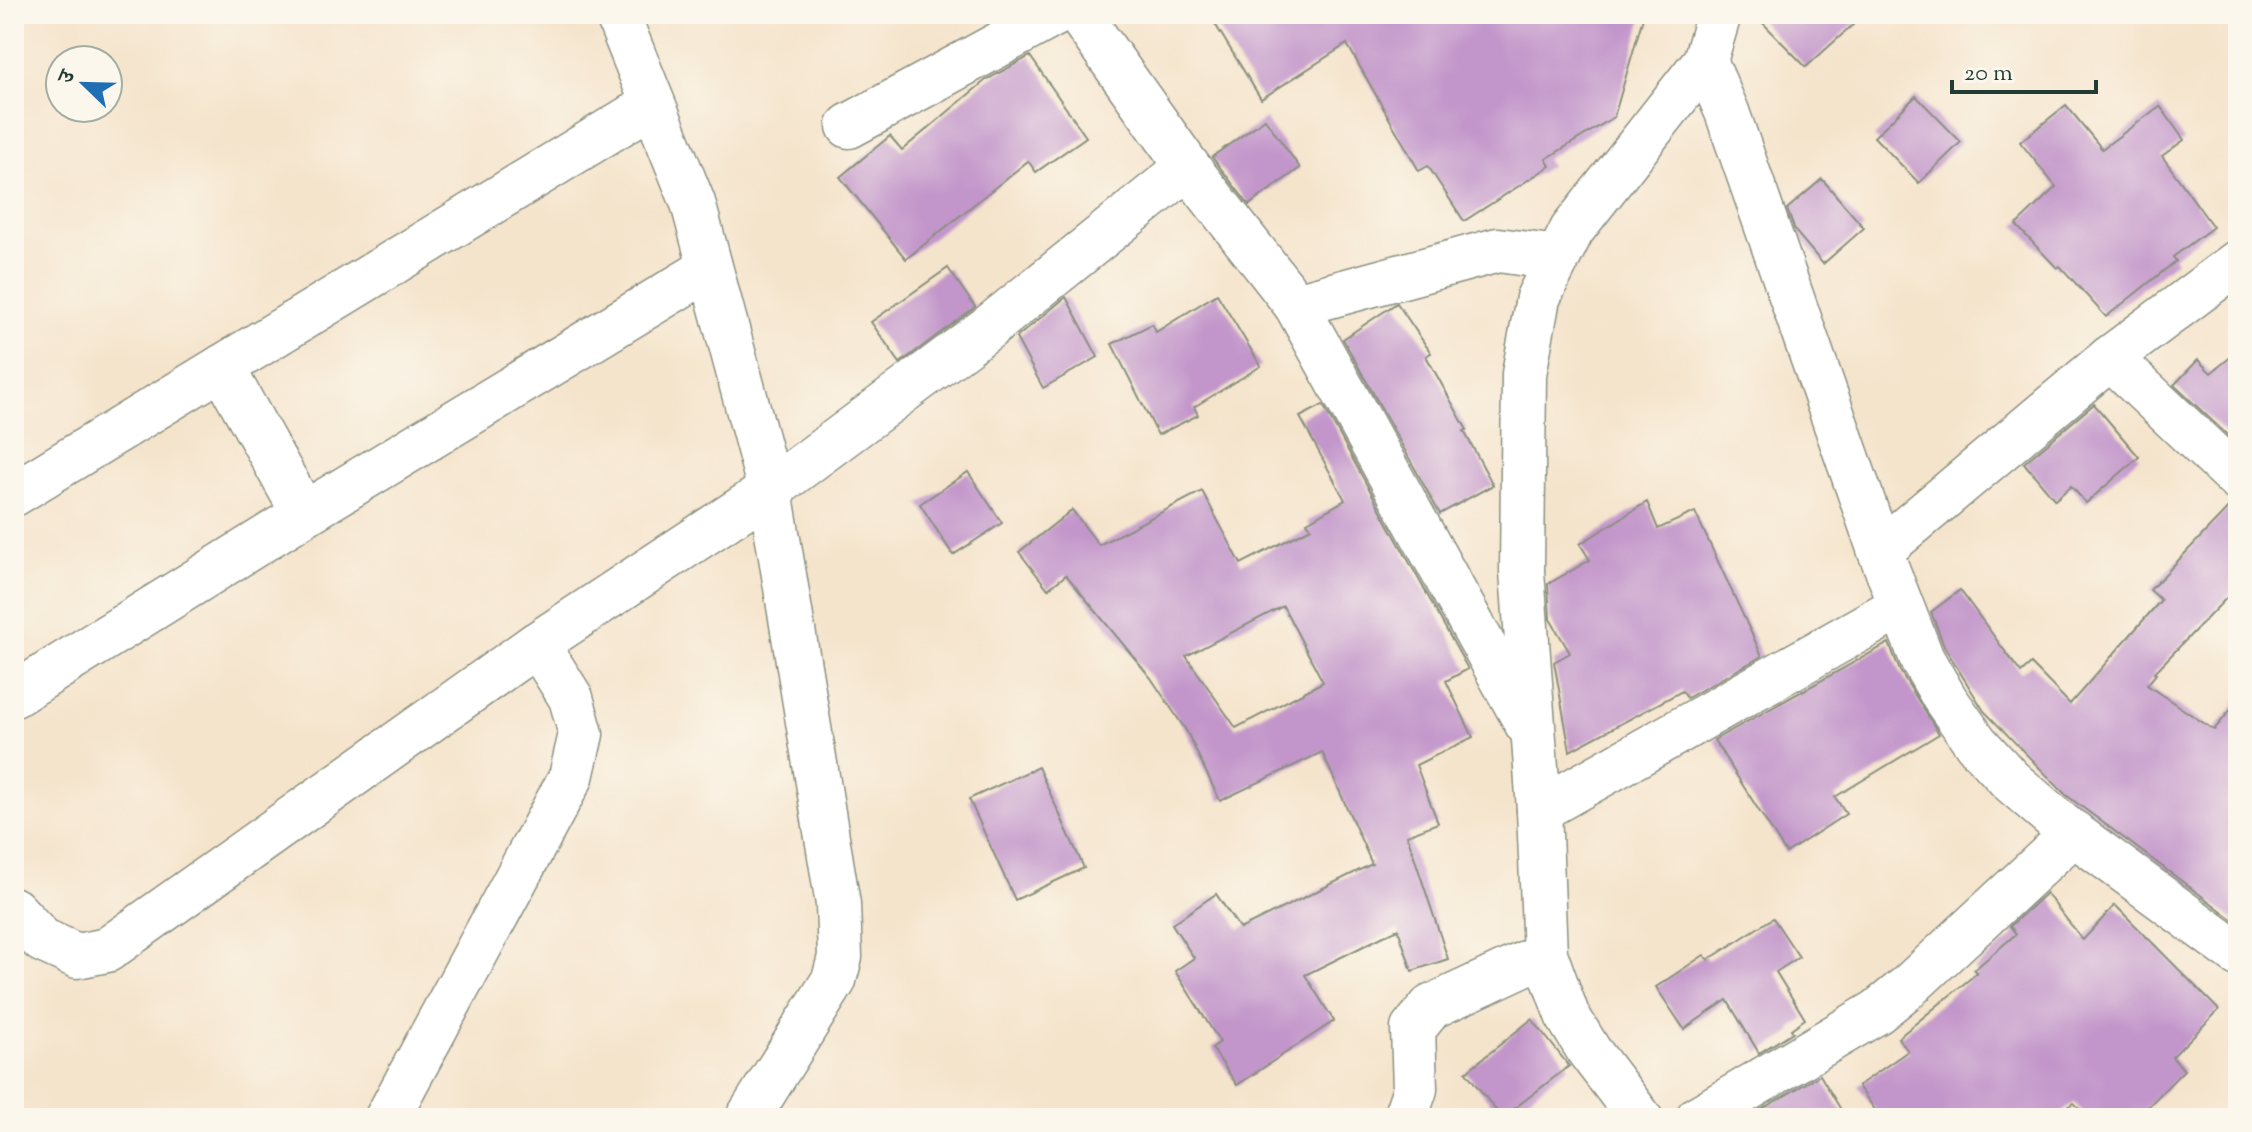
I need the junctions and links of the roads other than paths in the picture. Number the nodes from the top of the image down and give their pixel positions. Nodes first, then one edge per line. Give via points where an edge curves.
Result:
1 (617, 14) edge
2 (1055, 14) edge
3 (1079, 14) edge
4 (1719, 14) edge
5 (1705, 61) junction
6 (653, 104) junction
7 (849, 126) dead end
8 (1188, 167) junction
9 (1557, 258) junction
10 (2238, 262) edge
11 (710, 268) junction
12 (1296, 305) junction
13 (2110, 358) junction
14 (222, 367) junction
15 (2238, 479) edge
16 (770, 490) junction
17 (14, 494) edge
18 (304, 514) junction
19 (1880, 551) junction
20 (1901, 606) junction
21 (537, 644) junction
22 (14, 695) edge
23 (1533, 735) junction
24 (1539, 810) junction
25 (2074, 833) junction
26 (14, 910) edge
27 (1545, 954) junction
28 (2238, 954) edge
29 (387, 1118) edge
30 (748, 1118) edge
31 (1405, 1118) edge
32 (1640, 1118) edge
33 (1698, 1118) edge

1 - 6 street
2 - 7 street
3 - 8 street
4 - 5 street
5 - 9 street via 1572,230
5 - 19 street
6 - 11 street via 693,203
6 - 14 street
8 - 12 street
8 - 16 street via 988,328
9 - 12 street via 1498,250
9 - 23 street via 1538,298 1524,374 1522,571
10 - 13 street
11 - 16 street
11 - 18 street
12 - 23 street
13 - 15 street
13 - 19 street
14 - 17 street
14 - 18 street
16 - 21 street
16 - 30 street via 838,904 840,957 834,980
18 - 22 street
19 - 20 street
20 - 24 street
20 - 25 street via 1922,659 1976,743 2010,780
21 - 26 street via 107,950 77,956 42,940
21 - 29 street via 571,698 581,734 571,777
23 - 24 street
24 - 27 street
25 - 28 street
25 - 33 street via 1877,1012
27 - 31 street via 1431,1007 1413,1029 1415,1089
27 - 32 street via 1567,1015

